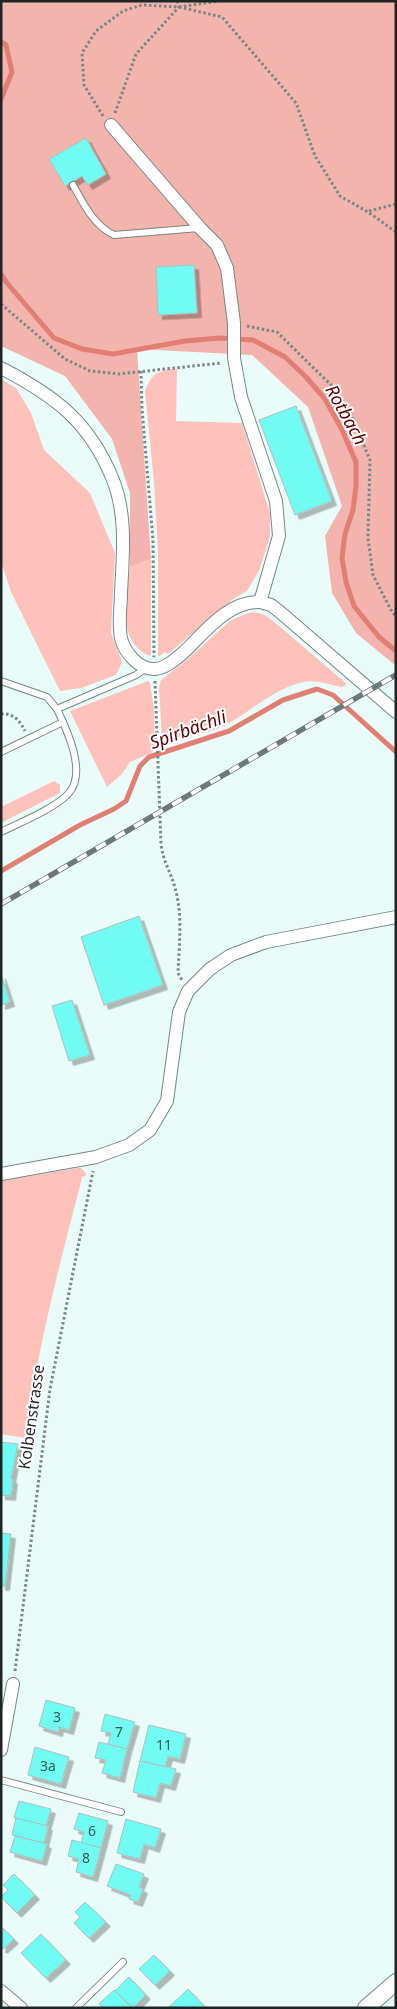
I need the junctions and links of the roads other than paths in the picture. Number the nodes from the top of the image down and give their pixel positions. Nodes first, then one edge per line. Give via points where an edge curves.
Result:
1 (111, 125) road end
2 (73, 185) dead end
3 (200, 228) junction
4 (1, 368) edge
5 (260, 602) junction
6 (150, 668) junction
7 (1, 681) edge
8 (57, 708) junction
9 (396, 712) edge
10 (63, 722) junction
11 (1, 752) edge
12 (1, 832) edge
13 (396, 918) edge
14 (1, 1174) edge
15 (13, 1684) road end
16 (1, 1750) edge
17 (1, 1780) edge
18 (121, 1812) dead end
19 (123, 1962) dead end
20 (396, 1982) edge
21 (1, 1991) edge
22 (21, 2008) edge
23 (76, 2008) edge
24 (366, 2008) edge

1 - 3 street
2 - 3 lane via 94,218 114,234
3 - 5 street via 217,245 227,268 234,323 234,360 241,396 276,501 279,536
4 - 6 street via 68,410 83,426 105,461 122,516 121,638 130,655
5 - 6 street via 239,604 171,663
5 - 9 street via 280,612
6 - 8 lane
7 - 8 lane via 47,697
8 - 10 lane
10 - 11 lane
10 - 12 lane via 71,737 76,774 69,793 52,806
13 - 14 street via 266,942 230,954 188,991 179,1012 167,1101 150,1130 129,1145 96,1157
15 - 16 street
17 - 18 lane
19 - 23 lane
20 - 24 street
21 - 22 street

